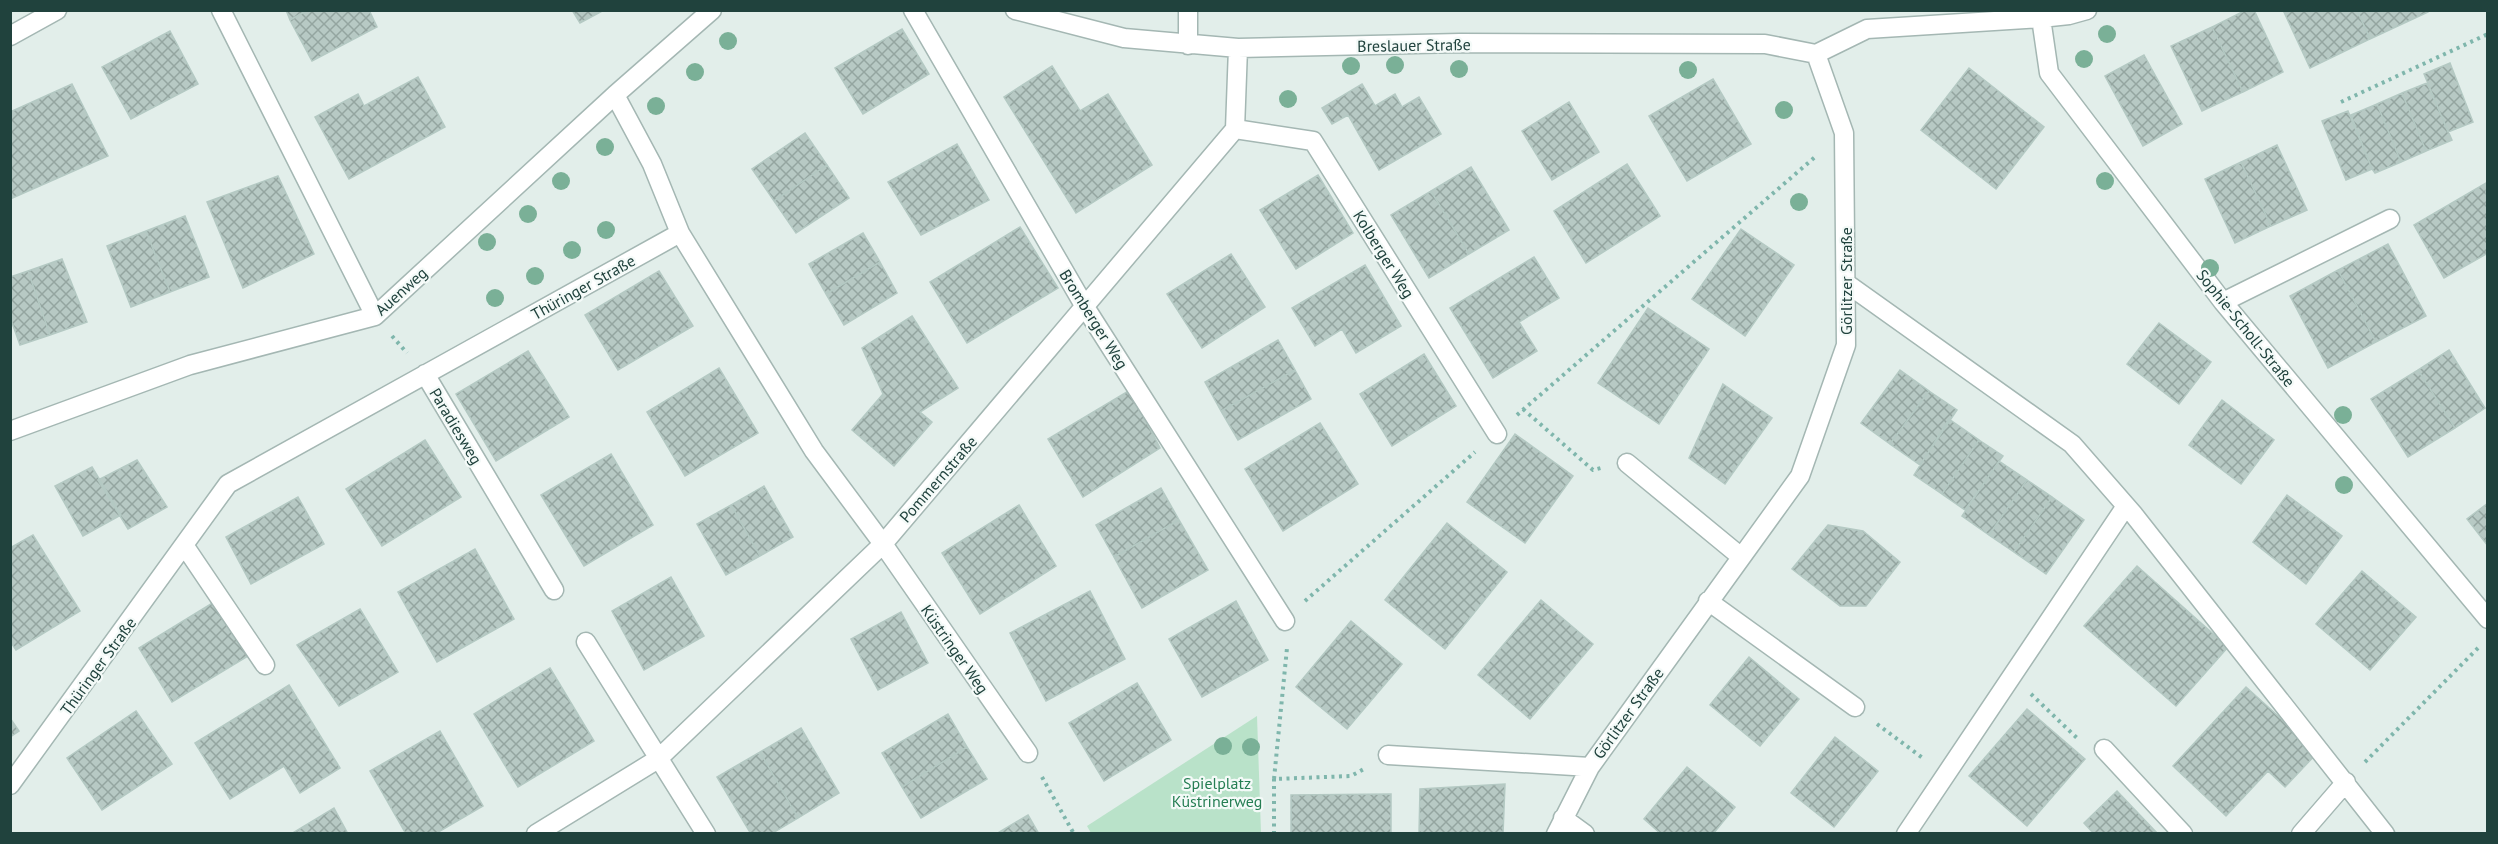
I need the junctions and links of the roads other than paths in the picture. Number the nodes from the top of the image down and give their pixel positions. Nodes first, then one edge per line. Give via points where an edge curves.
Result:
1 (57, 10) edge
2 (221, 10) edge
3 (712, 10) edge
4 (913, 10) edge
5 (1016, 10) edge
6 (1188, 10) edge
7 (2086, 10) edge
8 (2041, 18) junction
9 (10, 36) edge
10 (1188, 45) junction
11 (1238, 48) junction
12 (1816, 54) junction
13 (615, 95) junction
14 (1235, 129) junction
15 (2390, 219) dead end
16 (680, 233) junction
17 (1846, 283) junction
18 (2223, 302) junction
19 (1085, 307) junction
20 (375, 316) junction
21 (425, 374) junction
22 (10, 431) edge
23 (1497, 434) dead end
24 (1627, 463) road end
25 (2126, 506) junction
26 (883, 544) junction
27 (184, 545) junction
28 (1740, 556) junction
29 (554, 590) dead end
30 (1708, 602) junction
31 (2487, 619) edge
32 (1285, 621) dead end
33 (586, 642) dead end
34 (265, 665) dead end
35 (1855, 707) road end
36 (2104, 749) road end
37 (1028, 753) road end
38 (1388, 755) road end
39 (658, 759) junction
40 (1590, 767) junction
41 (2346, 782) junction
42 (10, 785) edge
43 (1559, 826) edge
44 (536, 834) edge
45 (706, 834) edge
46 (1585, 834) edge
47 (1906, 834) edge
48 (2183, 834) edge
49 (2301, 834) edge
50 (2385, 834) edge

1 - 9 street
2 - 20 street
3 - 13 street, Auenweg
4 - 19 street, Bromberger Weg
5 - 10 street, Breslauer Straße via 1124,38
6 - 10 street
7 - 8 street
8 - 12 street via 1867,29
8 - 18 street, Sophie-Scholl-Straße via 2049,73
10 - 11 street, Breslauer Straße
11 - 12 street, Breslauer Straße via 1460,43 1754,44
11 - 14 street
12 - 17 street, Görlitzer Straße via 1844,133
13 - 16 street via 652,164
13 - 20 street, Auenweg
14 - 19 street, Pommernstraße
14 - 23 street, Kolberger Weg via 1313,141
15 - 18 street
16 - 21 street, Thüringer Straße
16 - 26 street via 814,451
17 - 25 street via 2072,444
17 - 28 street, Görlitzer Straße via 1846,345 1800,477
18 - 31 street, Sophie-Scholl-Straße
19 - 26 street, Pommernstraße
19 - 32 street, Bromberger Weg
20 - 22 street, Auenweg via 190,365
21 - 27 street, Thüringer Straße via 228,484
21 - 29 street, Paradiesweg
24 - 28 street
25 - 41 street
25 - 47 street
26 - 37 street, Küstringer Weg
26 - 39 street, Pommernstraße
27 - 34 street
27 - 42 street, Thüringer Straße
28 - 30 street, Görlitzer Straße
30 - 35 street
30 - 40 street, Görlitzer Straße
33 - 39 street
36 - 48 street
38 - 40 street, Görlitzer Straße
39 - 44 street, Pommernstraße
39 - 45 street
40 - 43 street, Görlitzer Straße
41 - 49 street
41 - 50 street
43 - 46 street, Görlitzer Straße

